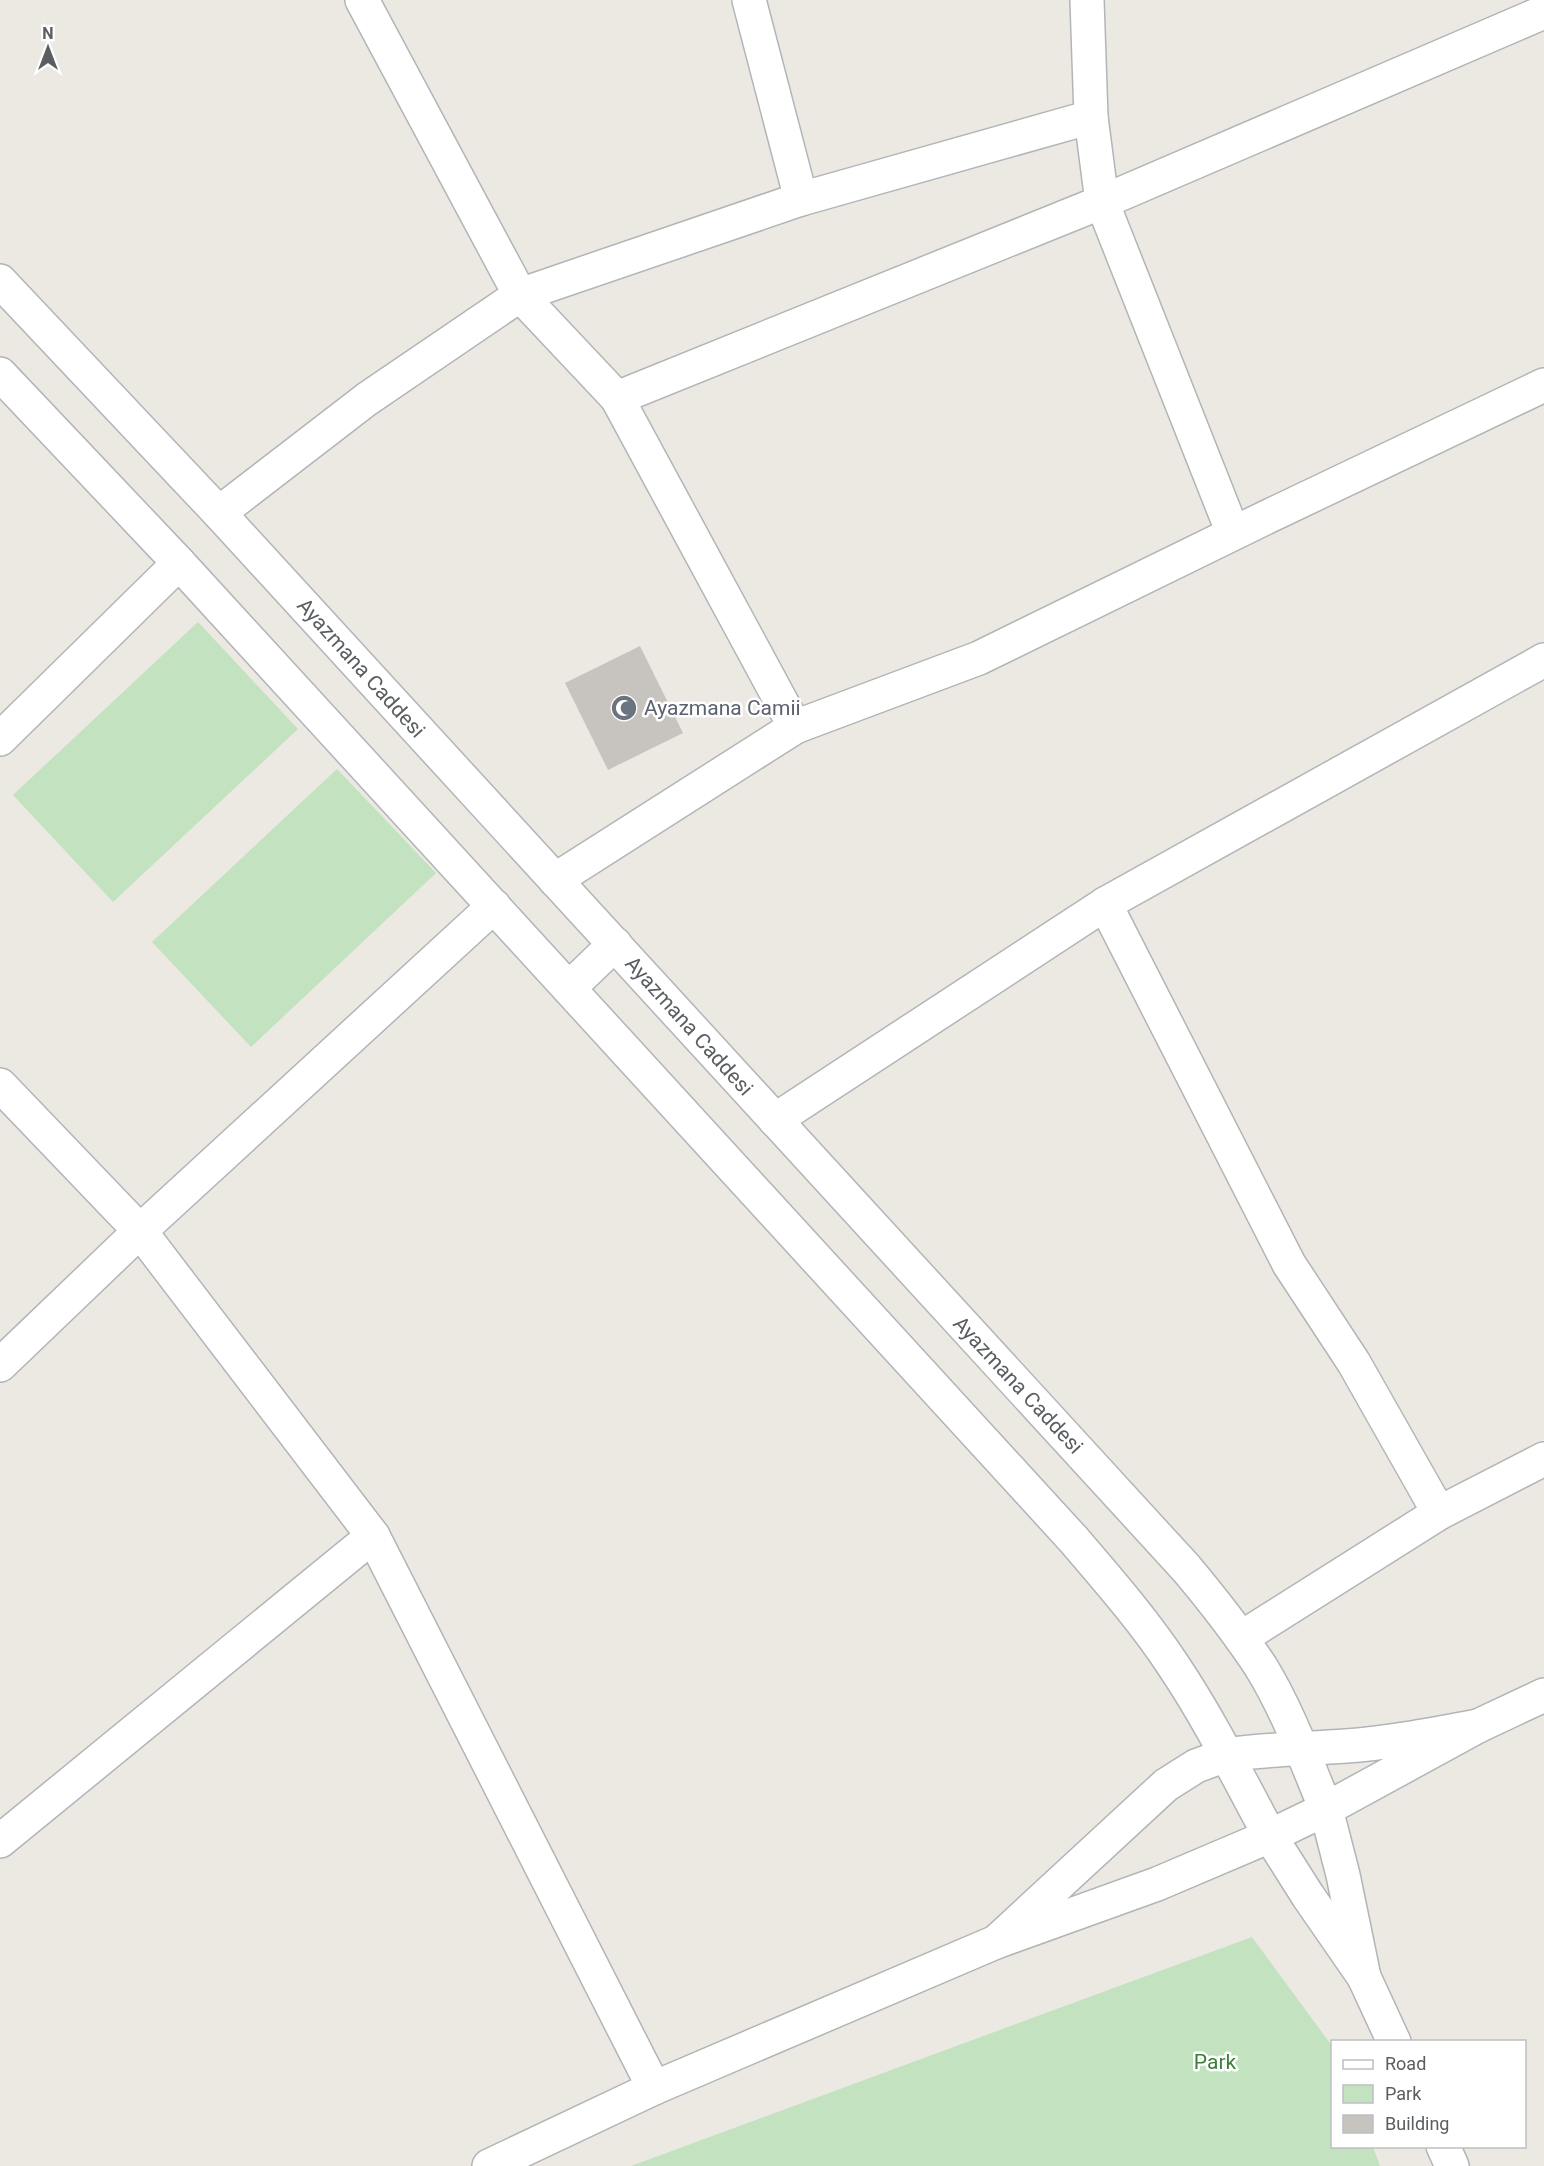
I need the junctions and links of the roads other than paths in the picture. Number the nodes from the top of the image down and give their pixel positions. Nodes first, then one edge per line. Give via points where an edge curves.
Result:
1 (362, 0) edge
2 (748, 0) edge
3 (1086, 0) edge
4 (1544, 12) edge
5 (1091, 117) junction
6 (801, 200) junction
7 (1102, 202) junction
8 (0, 281) edge
9 (520, 295) junction
10 (0, 374) edge
11 (1544, 385) edge
12 (617, 398) junction
13 (219, 513) junction
14 (1233, 533) junction
15 (179, 563) junction
16 (1544, 660) edge
17 (795, 727) junction
18 (0, 739) edge
19 (555, 880) junction
20 (1105, 904) junction
21 (494, 906) junction
22 (615, 945) junction
23 (569, 988) junction
24 (0, 1085) edge
25 (775, 1120) junction
26 (140, 1231) junction
27 (0, 1365) edge
28 (1544, 1459) edge
29 (1439, 1513) junction
30 (373, 1536) junction
31 (1240, 1638) junction
32 (1544, 1695) edge
33 (1478, 1726) junction
34 (1301, 1748) junction
35 (1226, 1755) junction
36 (1326, 1809) junction
37 (1270, 1836) junction
38 (0, 1841) edge
39 (996, 1942) junction
40 (1364, 1977) junction
41 (1393, 2040) edge
42 (654, 2088) junction
43 (1444, 2148) edge
44 (489, 2166) edge
45 (1452, 2166) edge

1 - 9 street
2 - 6 street
3 - 5 street
4 - 7 street
5 - 6 street
5 - 7 street
6 - 9 street
7 - 12 street
7 - 14 street
8 - 13 street, Ayazmana Caddesi
9 - 12 street
9 - 13 street via 367,399
10 - 15 street
11 - 14 street
12 - 17 street
13 - 19 street, Ayazmana Caddesi
14 - 17 street via 979,658
15 - 18 street
15 - 21 street
16 - 20 street
17 - 19 street
19 - 22 street, Ayazmana Caddesi
20 - 25 street
20 - 29 street via 1289,1264 1354,1363
21 - 23 street
21 - 26 street
22 - 23 street
22 - 25 street, Ayazmana Caddesi
23 - 35 street via 1125,1599 1174,1665
24 - 26 street
25 - 31 street, Ayazmana Caddesi via 1186,1568
26 - 27 street
26 - 30 street
28 - 29 street
29 - 31 street
30 - 38 street
30 - 42 street
31 - 34 street, Ayazmana Caddesi via 1261,1668
32 - 33 street
33 - 34 street via 1392,1742
33 - 36 street
34 - 35 street
34 - 36 street, Ayazmana Caddesi
35 - 37 street
35 - 39 street via 1196,1766 1166,1785
36 - 37 street
36 - 40 street, Ayazmana Caddesi
37 - 39 street via 1157,1884
37 - 40 street
39 - 42 street
40 - 41 street
42 - 44 street
43 - 45 street

